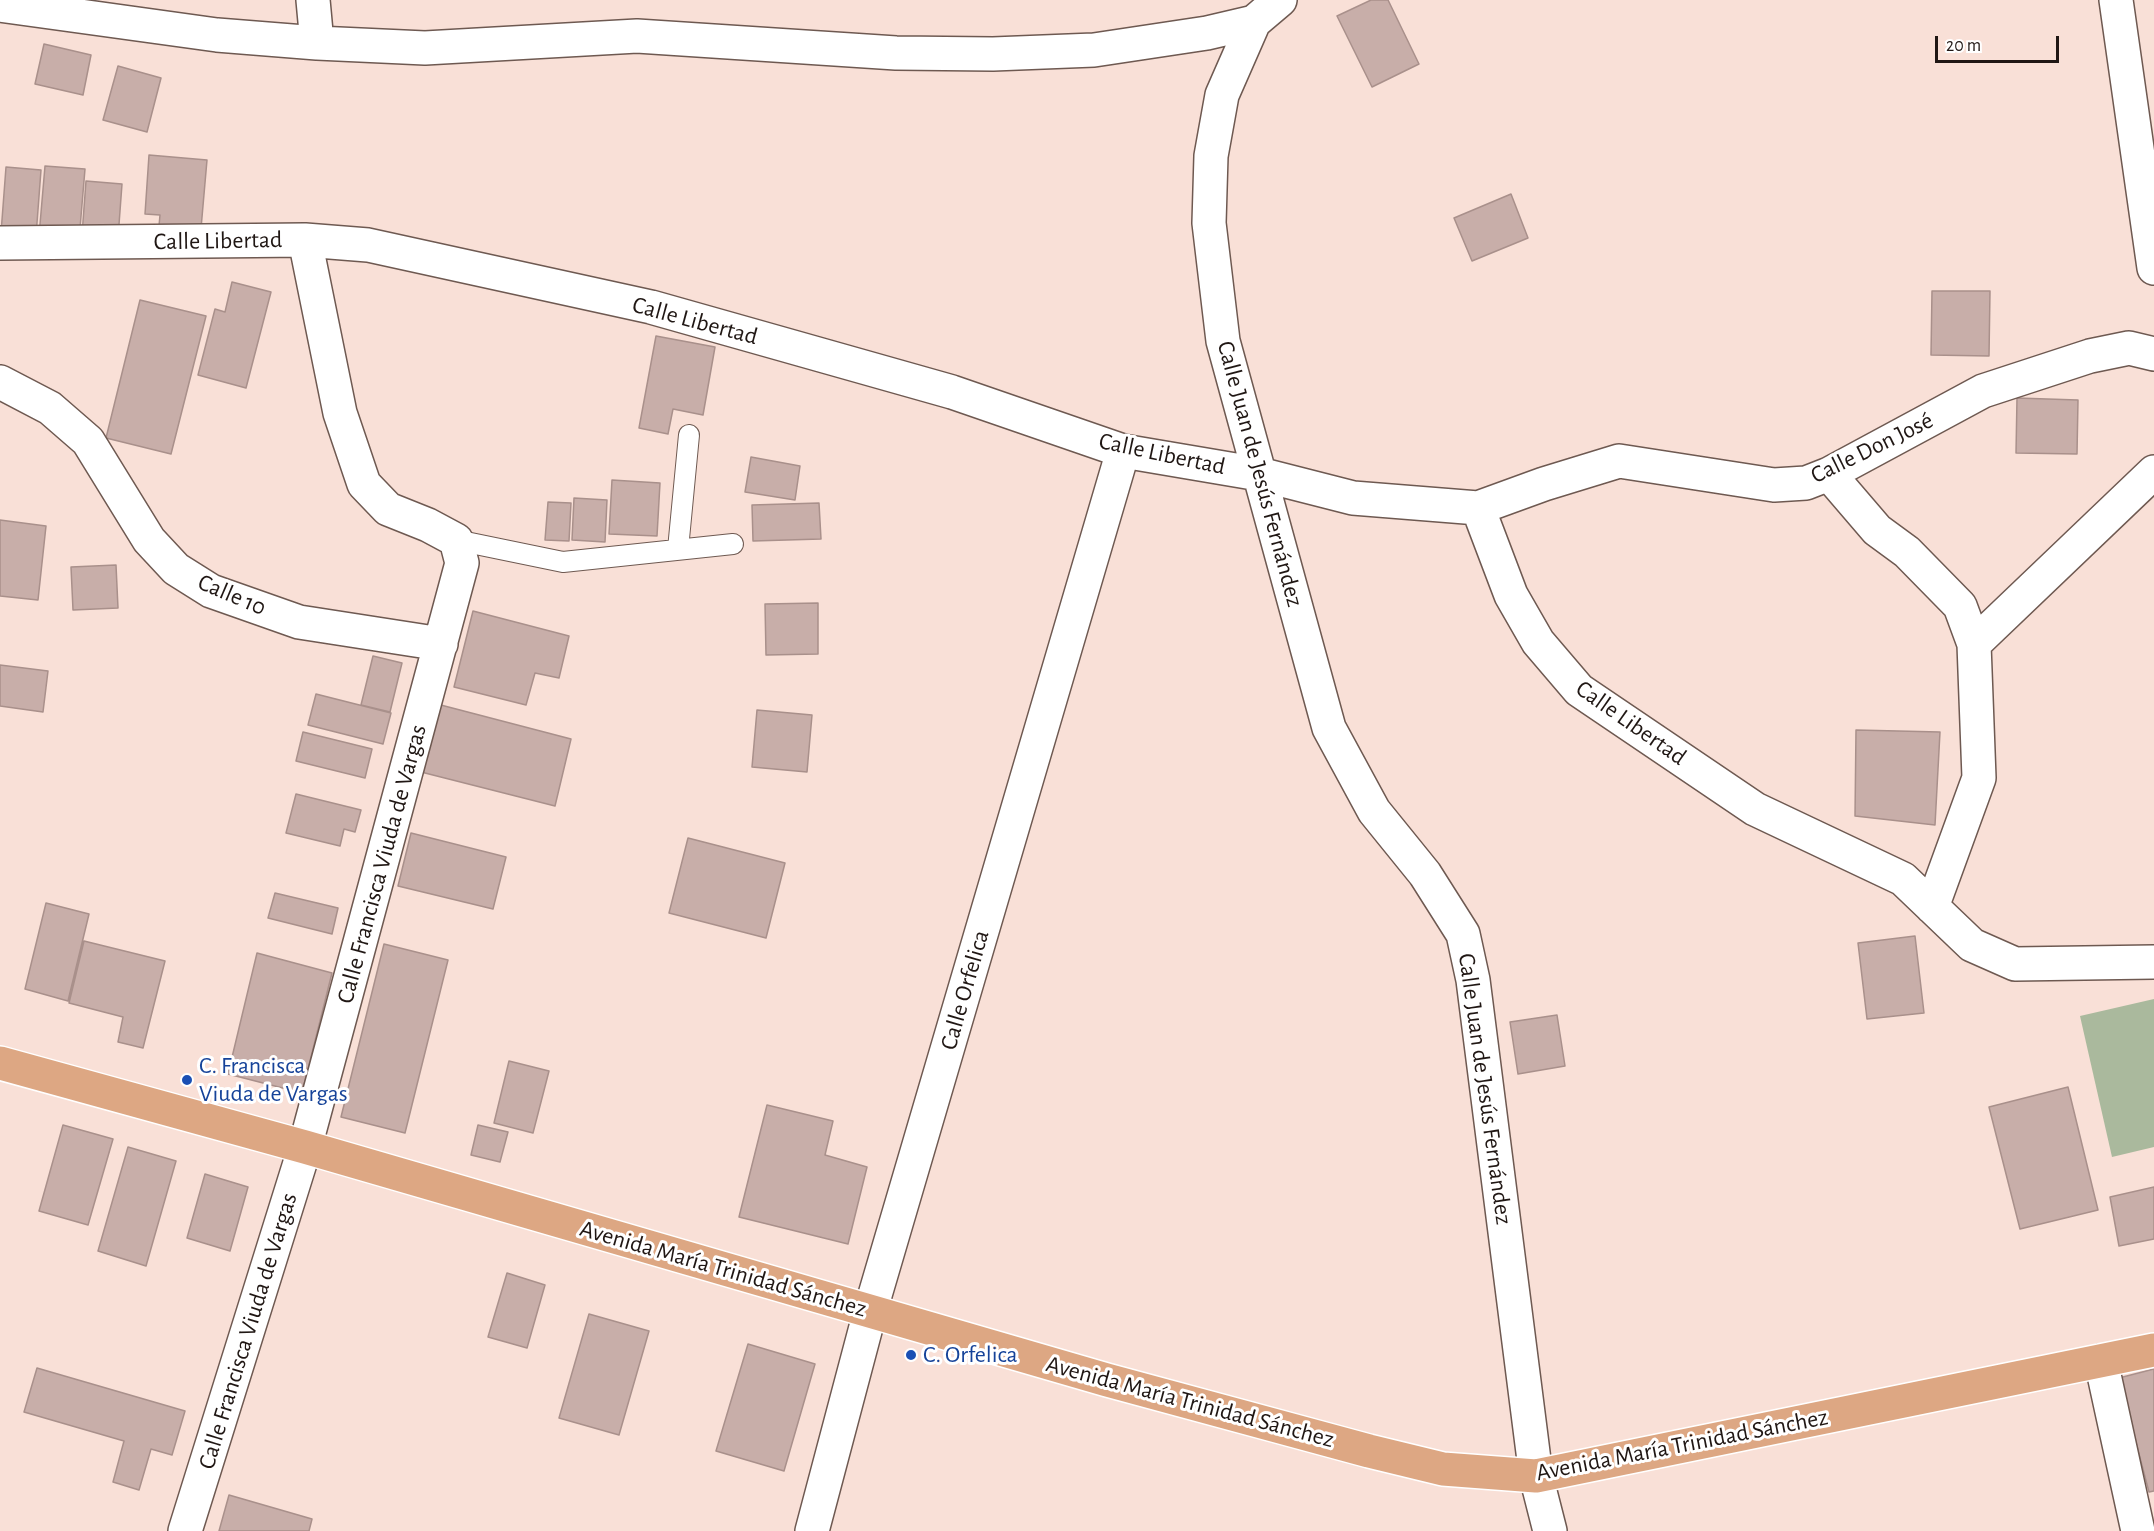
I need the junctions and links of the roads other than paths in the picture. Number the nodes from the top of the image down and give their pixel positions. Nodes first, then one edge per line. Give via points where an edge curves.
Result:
1 (313, 0) edge
2 (1280, 0) edge
3 (2116, 0) edge
4 (0, 5) edge
5 (1254, 22) junction
6 (316, 44) junction
7 (305, 240) junction
8 (0, 243) edge
9 (2154, 268) edge
10 (2154, 354) edge
11 (0, 382) edge
12 (689, 435) dead end
13 (1124, 451) junction
14 (2154, 472) edge
15 (1258, 474) junction
16 (1829, 474) junction
17 (1478, 508) junction
18 (456, 540) junction
19 (733, 544) dead end
20 (678, 549) junction
21 (441, 644) junction
22 (1974, 644) junction
23 (1932, 907) junction
24 (2154, 962) edge
25 (0, 1063) edge
26 (305, 1147) junction
27 (870, 1312) junction
28 (2154, 1350) edge
29 (2101, 1361) junction
30 (1536, 1476) junction
31 (185, 1531) edge
32 (812, 1531) edge
33 (1550, 1531) edge
34 (2138, 1531) edge

1 - 6 street
2 - 5 street
3 - 9 street
4 - 6 street via 217,35
5 - 6 street via 1094,50 993,54 896,53 638,36 425,48
5 - 15 street, Calle Juan de Jesús Fernández via 1221,95 1211,156 1209,223 1223,341
7 - 8 street, Calle Libertad
7 - 13 street, Calle Libertad via 368,245 651,307 952,392
7 - 18 street via 340,413 364,484 387,509
10 - 16 street, Calle Don José via 2129,348 1983,391
11 - 21 street, Calle 10 via 50,408 88,441 149,540 176,569 211,591 299,622
12 - 20 lane
13 - 15 street, Calle Libertad
13 - 27 street, Calle Orfelica
14 - 22 street
15 - 17 street, Calle Libertad via 1353,498
15 - 30 street, Calle Juan de Jesús Fernández via 1329,728 1374,812 1425,874 1463,933 1473,980
16 - 17 street, Calle Don José via 1806,483 1774,485 1618,462
16 - 22 street via 1877,530 1907,552 1960,606
17 - 23 street, Calle Libertad via 1511,595 1538,642 1579,690 1755,809 1904,879
18 - 20 lane via 563,562
18 - 21 street, Calle Francisca Viuda de Vargas via 462,563
19 - 20 lane
21 - 26 street, Calle Francisca Viuda de Vargas
22 - 23 street via 1979,778
23 - 24 street, Calle Libertad via 1972,945 2015,964
25 - 26 main road, Avenida María Trinidad Sánchez
26 - 27 main road, Avenida María Trinidad Sánchez
26 - 31 street, Calle Francisca Viuda de Vargas
27 - 30 main road, Avenida María Trinidad Sánchez via 1369,1451 1443,1469
27 - 32 street, Calle Orfelica
28 - 29 main road, Avenida María Trinidad Sánchez
29 - 30 main road, Avenida María Trinidad Sánchez
29 - 34 street
30 - 33 street, Calle Juan de Jesús Fernández

